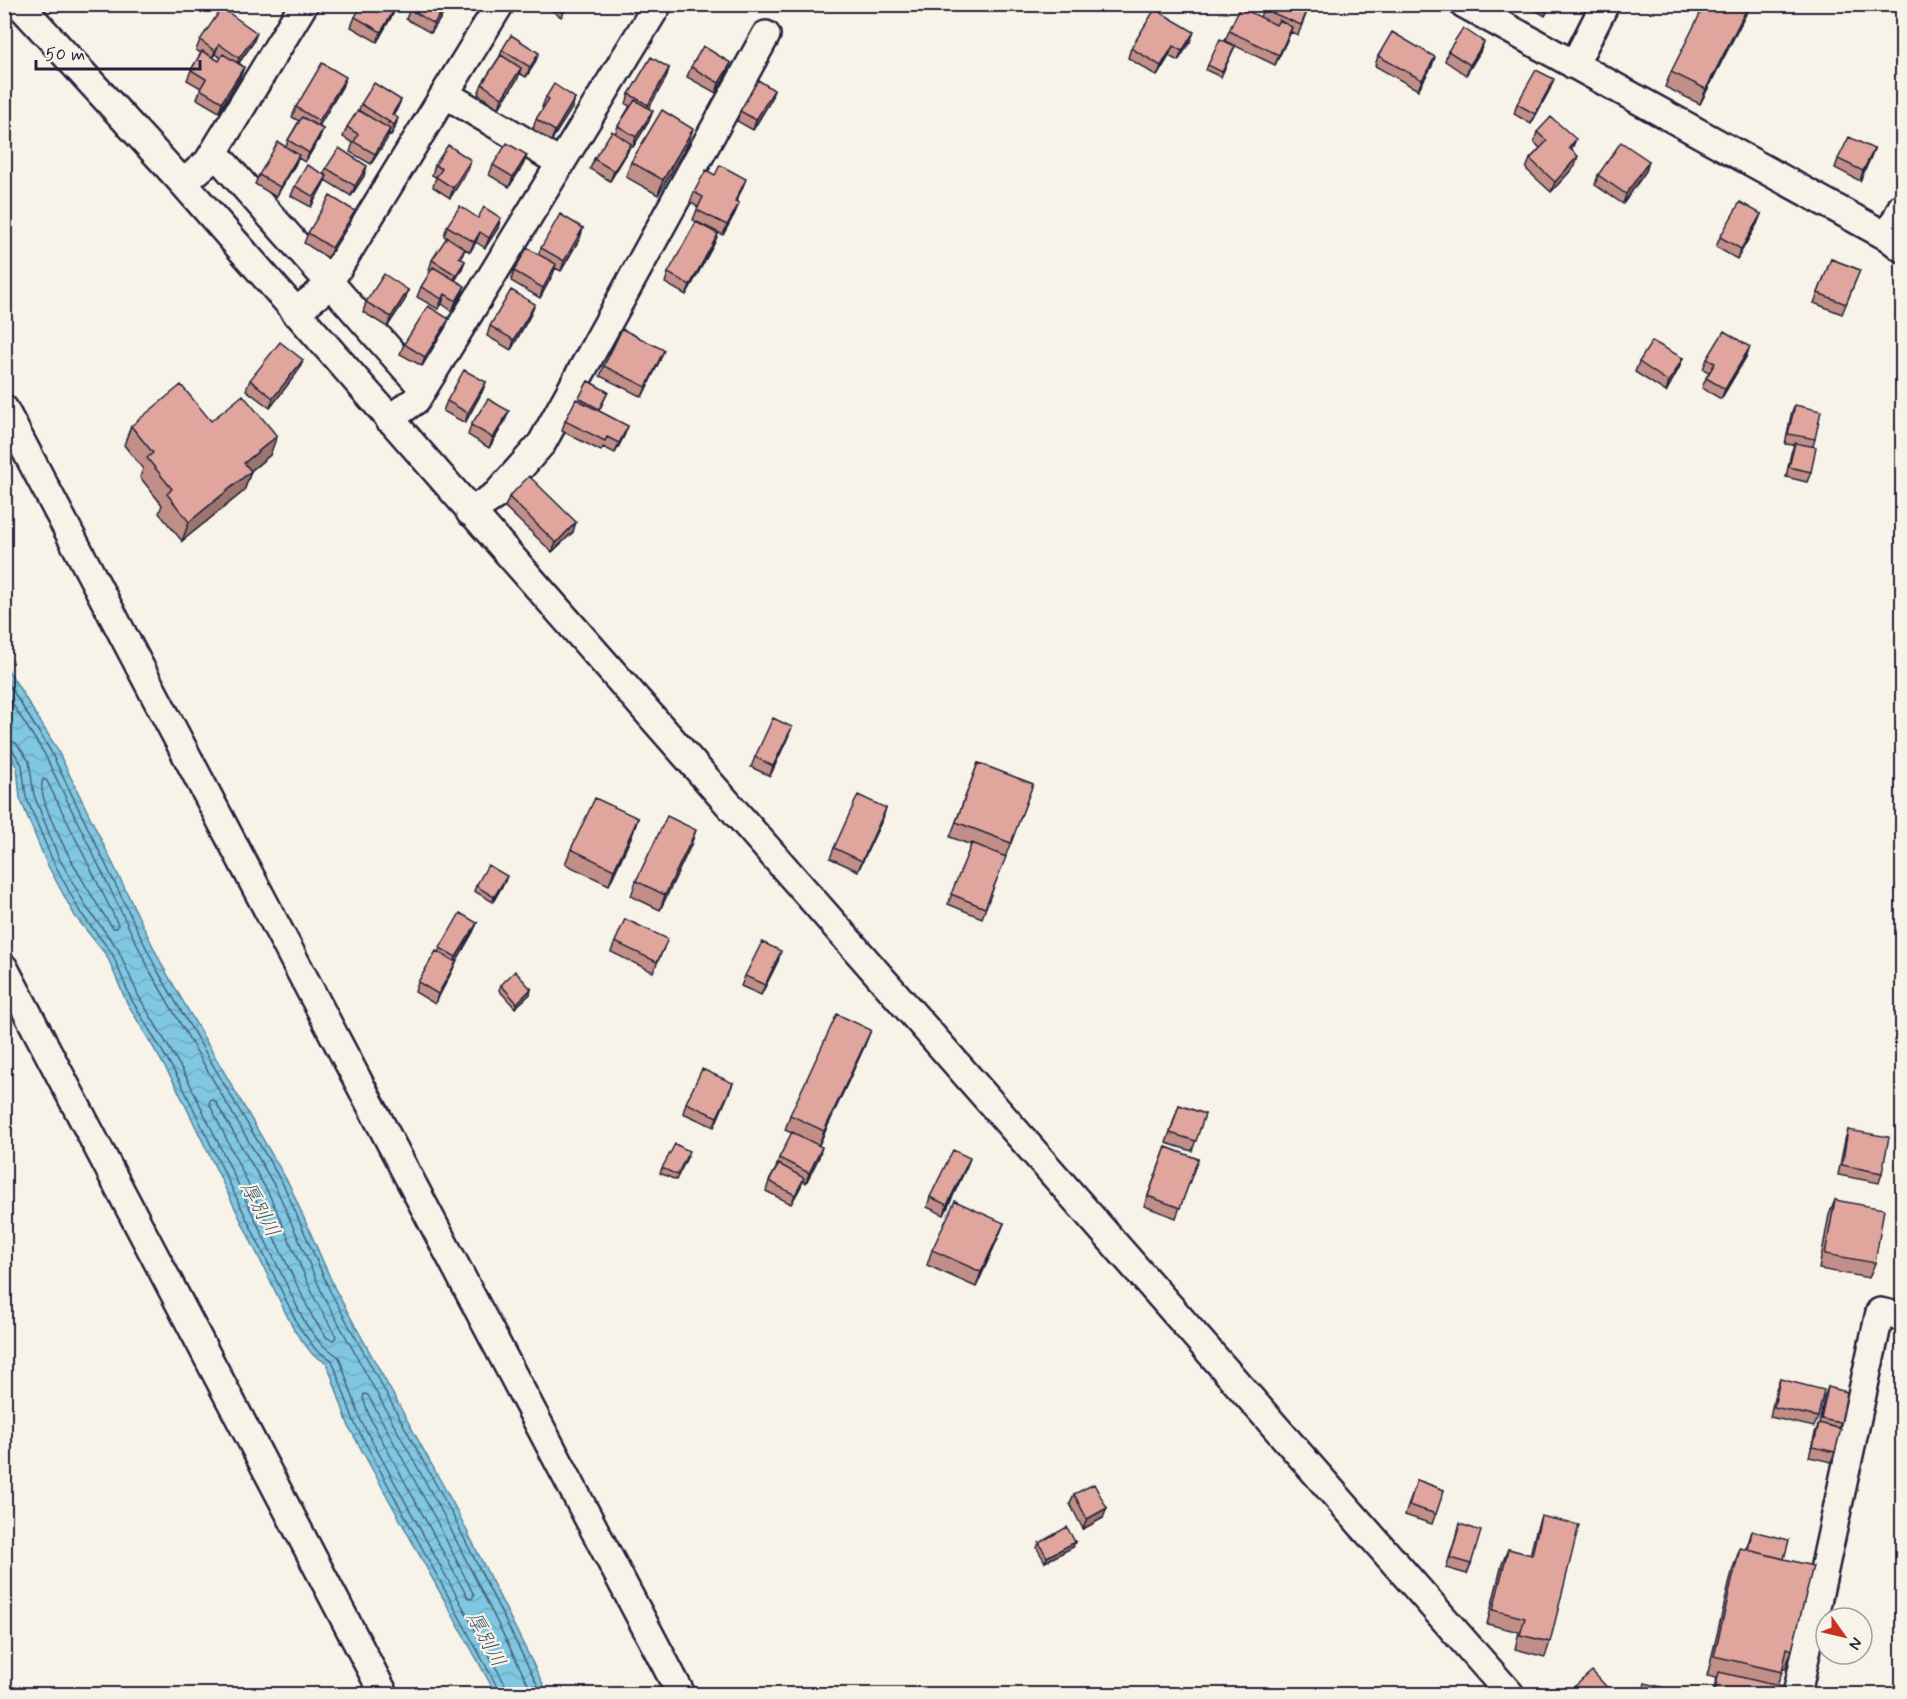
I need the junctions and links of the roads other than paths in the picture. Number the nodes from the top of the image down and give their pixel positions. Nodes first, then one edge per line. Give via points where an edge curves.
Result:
1 (20, 4) edge
2 (304, 4) edge
3 (500, 4) edge
4 (658, 4) edge
5 (1464, 4) edge
6 (1605, 4) edge
7 (766, 35) dead end
8 (1574, 65) junction
9 (445, 94) junction
10 (214, 152) junction
11 (561, 164) junction
12 (183, 183) junction
13 (243, 184) junction
14 (1902, 207) edge
15 (210, 214) junction
16 (1895, 242) edge
17 (329, 282) junction
18 (295, 312) junction
19 (423, 388) junction
20 (4, 409) edge
21 (389, 419) junction
22 (470, 512) junction
23 (4, 968) edge
24 (1902, 1317) edge
25 (384, 1695) edge
26 (681, 1695) edge
27 (1510, 1695) edge
28 (1797, 1695) edge

1 - 12 street
2 - 10 street
3 - 9 street
4 - 11 street
5 - 8 street
6 - 8 street
7 - 22 street via 542,443 496,495
8 - 16 street
9 - 11 street
9 - 17 street
10 - 12 street
10 - 13 street
11 - 19 street
12 - 15 street
13 - 15 street
13 - 17 street
14 - 16 street
15 - 18 street
17 - 18 street
17 - 19 street
18 - 21 street
19 - 21 street via 416,400
20 - 26 street
21 - 22 street
22 - 27 street
23 - 25 street
24 - 28 street via 1880,1312

